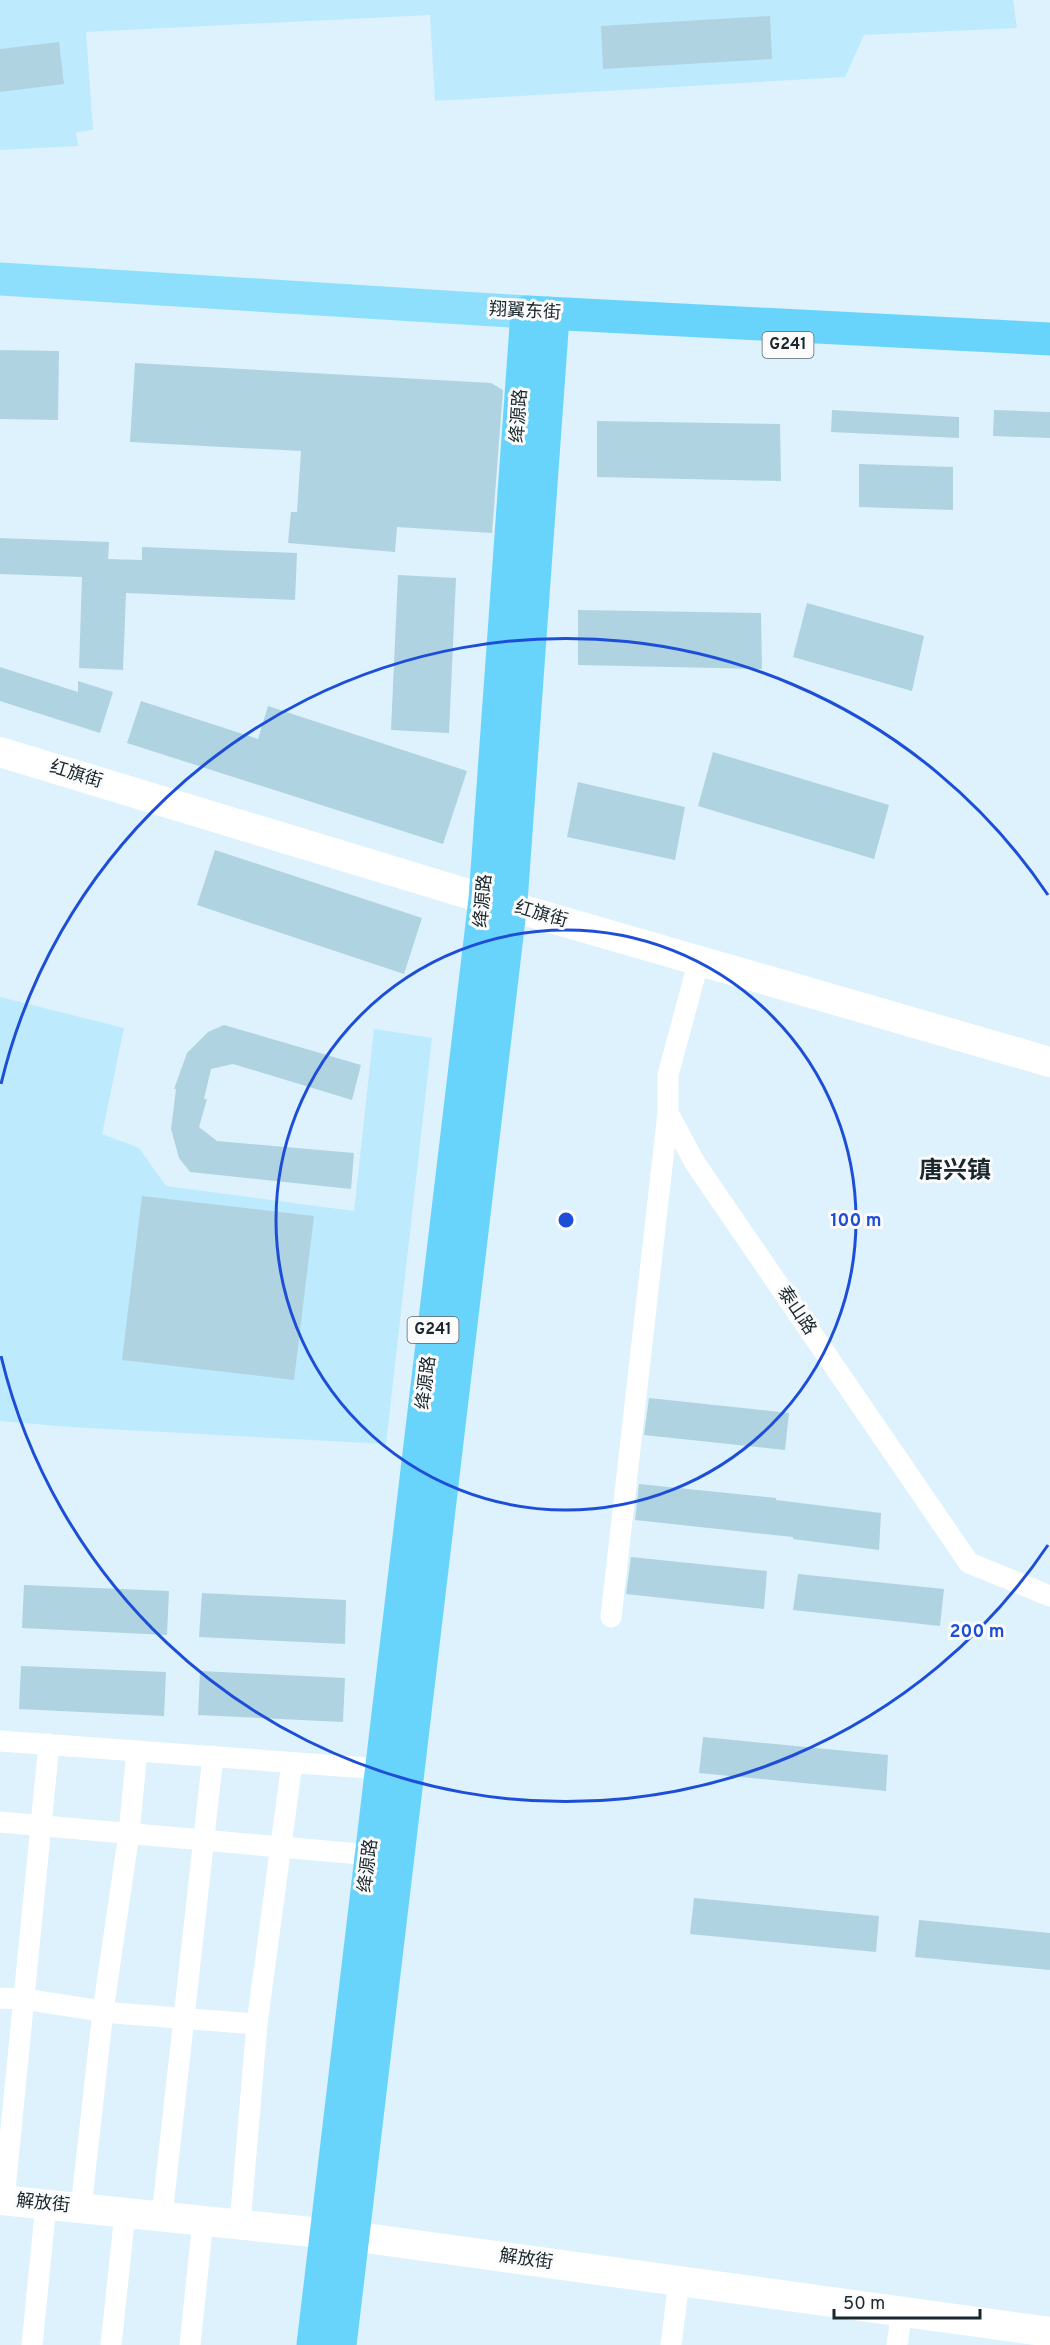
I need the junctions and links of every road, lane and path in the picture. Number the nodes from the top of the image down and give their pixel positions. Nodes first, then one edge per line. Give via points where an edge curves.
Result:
1 (0, 279) edge
2 (0, 300) edge
3 (538, 322) junction
4 (1050, 339) edge
5 (1050, 360) edge
6 (0, 736) edge
7 (0, 752) edge
8 (498, 894) junction
9 (699, 960) junction
10 (1050, 1044) edge
11 (1050, 1062) edge
12 (668, 1113) junction
13 (1050, 1596) edge
14 (611, 1617) dead end
15 (0, 1740) edge
16 (49, 1744) junction
17 (137, 1751) junction
18 (213, 1756) junction
19 (292, 1763) junction
20 (381, 1769) junction
21 (0, 1822) edge
22 (41, 1824) junction
23 (129, 1833) junction
24 (203, 1839) junction
25 (280, 1847) junction
26 (370, 1855) junction
27 (0, 1998) edge
28 (24, 1999) junction
29 (103, 2012) junction
30 (182, 2017) junction
31 (256, 2024) junction
32 (1, 2204) edge
33 (81, 2208) junction
34 (45, 2211) junction
35 (162, 2216) junction
36 (125, 2219) junction
37 (240, 2224) junction
38 (202, 2227) junction
39 (338, 2241) junction
40 (678, 2287) junction
41 (900, 2327) edge
42 (1050, 2332) edge
43 (32, 2345) edge
44 (111, 2345) edge
45 (190, 2345) edge
46 (314, 2345) edge
47 (340, 2345) edge
48 (671, 2345) edge
49 (1050, 2345) edge

1 - 3 main road, 翔翼东街
2 - 3 main road, 翔翼东街
3 - 4 highway, 翔翼东街 / G241
3 - 5 highway, 翔翼东街 / G241
3 - 8 highway, 绛源路 / G241
6 - 8 main road, 红旗街
7 - 8 main road, 红旗街
8 - 9 main road, 红旗街
8 - 10 main road, 红旗街
8 - 20 highway, 绛源路 / G241
8 - 39 highway, 绛源路 / G241
9 - 11 main road, 红旗街
9 - 12 street, 泰山路 via 668,1075
12 - 13 street, 泰山路 via 695,1163 969,1563
12 - 14 street
15 - 16 street
16 - 17 street
16 - 22 street
17 - 18 street
17 - 23 street
18 - 19 street
18 - 24 street
19 - 20 street
19 - 25 street
20 - 26 highway, 绛源路 / G241
21 - 22 street
22 - 23 street
22 - 28 street
23 - 24 street
23 - 29 street
24 - 25 street
24 - 30 street
25 - 26 street
25 - 31 street
26 - 39 highway, 绛源路 / G241
27 - 28 street
28 - 29 street
28 - 32 street
29 - 30 street
29 - 33 street
30 - 31 street
30 - 35 street
31 - 37 street
32 - 34 main road, 解放街
33 - 34 main road, 解放街
33 - 36 main road, 解放街
34 - 36 main road
34 - 43 street
35 - 36 main road, 解放街
35 - 38 main road, 解放街
36 - 38 main road
36 - 44 street
37 - 38 main road, 解放街
37 - 39 main road, 解放街
38 - 39 main road
38 - 45 street
39 - 40 main road
39 - 46 highway, 绛源路 / G241
39 - 47 highway, 绛源路 / G241
40 - 41 main road
40 - 48 street
41 - 42 main road
41 - 49 main road

